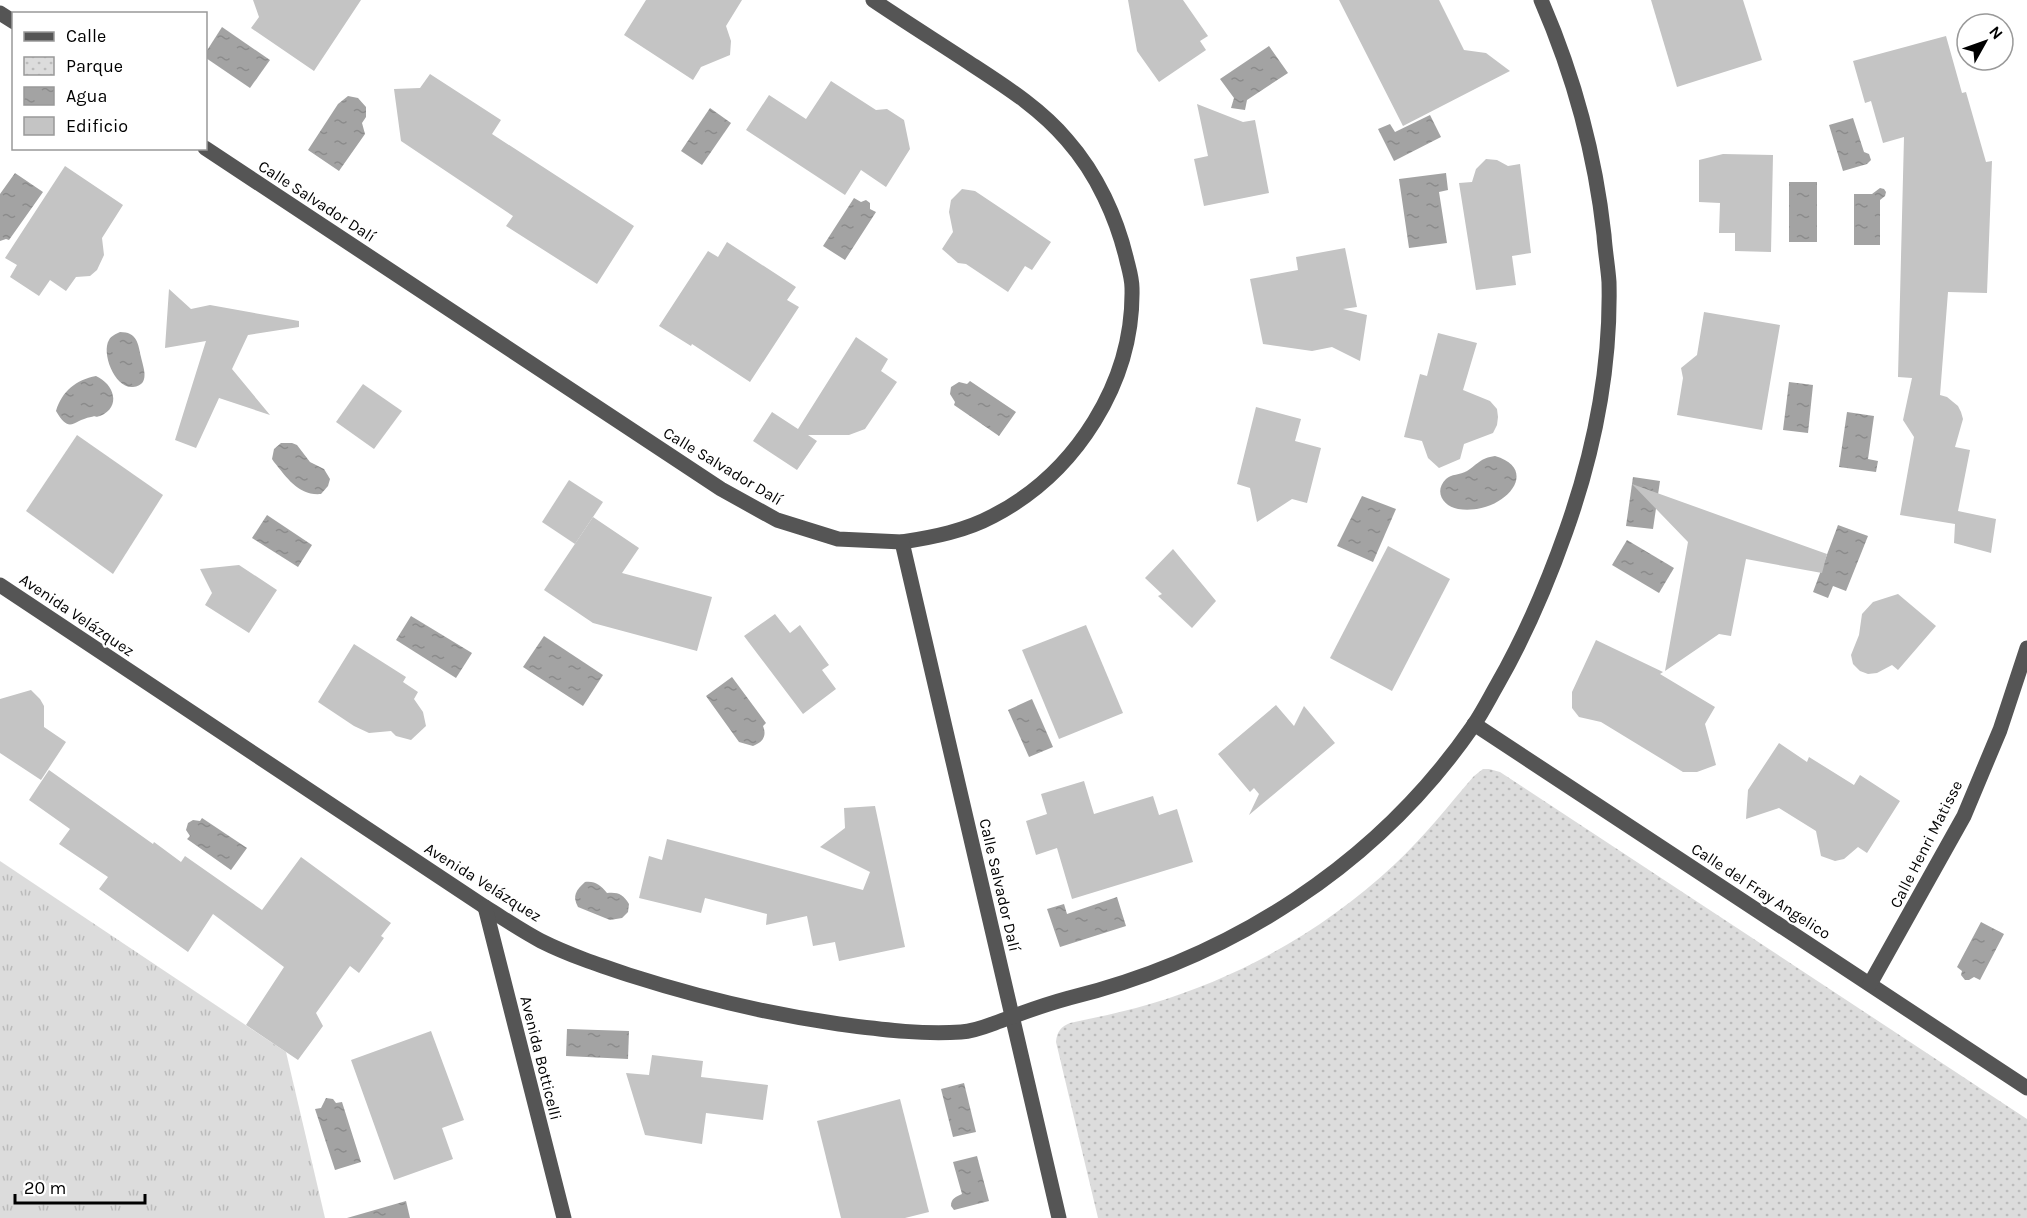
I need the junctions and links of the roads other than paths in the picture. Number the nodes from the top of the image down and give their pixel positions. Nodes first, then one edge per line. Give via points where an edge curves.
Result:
1 (873, 0) edge
2 (1541, 0) edge
3 (207, 149) edge
4 (902, 542) junction
5 (0, 585) edge
6 (2027, 648) edge
7 (1474, 724) junction
8 (484, 907) junction
9 (1870, 984) junction
10 (1012, 1016) junction
11 (2027, 1088) edge
12 (564, 1218) edge
13 (1059, 1218) edge

1 - 4 street via 1030,103 1068,141 1099,185 1120,234 1132,286 1129,333 1116,379 1095,421 1067,460 1033,492 993,516 949,534
2 - 7 street, Avenida Velázquez via 1579,101 1593,162 1609,281 1606,357 1586,470 1546,588 1519,646
3 - 4 street, Calle Salvador Dalí via 720,489 777,520 838,539
4 - 10 street, Calle Salvador Dalí
5 - 8 street, Avenida Velázquez
6 - 9 street, Calle Henri Matisse via 2000,730 1964,816
7 - 9 street, Calle del Fray Angelico
7 - 10 street, Avenida Velázquez via 1435,776 1390,823 1288,905 1233,938 1173,966
8 - 10 street, Avenida Velázquez via 542,941 600,966 749,1008 882,1030 947,1032 966,1032
8 - 12 street, Avenida Botticelli
9 - 11 street, Calle del Fray Angelico
10 - 13 street, Calle Salvador Dalí

